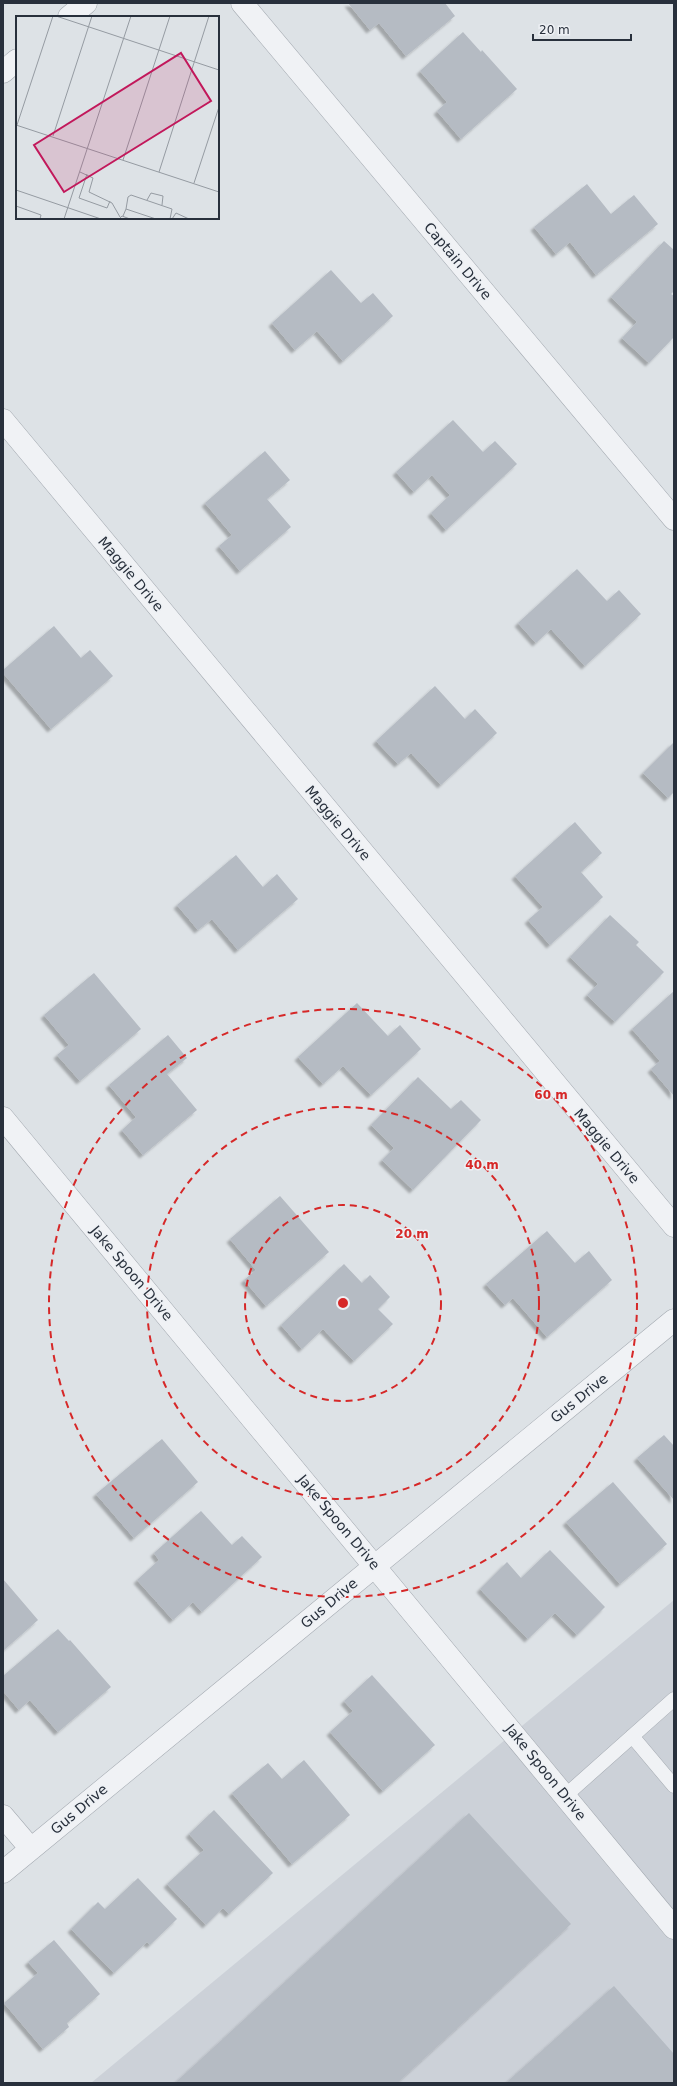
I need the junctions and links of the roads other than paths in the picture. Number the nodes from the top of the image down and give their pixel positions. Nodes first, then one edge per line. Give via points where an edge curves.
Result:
1 (86, 3) edge
2 (242, 3) edge
3 (70, 16) edge
4 (16, 61) edge
5 (3, 72) edge
6 (3, 420) edge
7 (674, 519) edge
8 (3, 1118) edge
9 (674, 1226) edge
10 (674, 1320) edge
11 (375, 1565) junction
12 (674, 1699) edge
13 (632, 1736) junction
14 (674, 1786) edge
15 (565, 1796) junction
16 (3, 1816) edge
17 (31, 1849) junction
18 (3, 1872) edge
19 (674, 1928) edge

1 - 3 street
2 - 7 street, Captain Drive
4 - 5 street
6 - 9 street, Maggie Drive
8 - 11 street, Jake Spoon Drive
10 - 11 street, Gus Drive
11 - 15 street, Jake Spoon Drive
11 - 17 street, Gus Drive
12 - 13 lane
13 - 14 lane
13 - 15 lane
15 - 19 street, Jake Spoon Drive
16 - 17 street
17 - 18 street, Gus Drive

